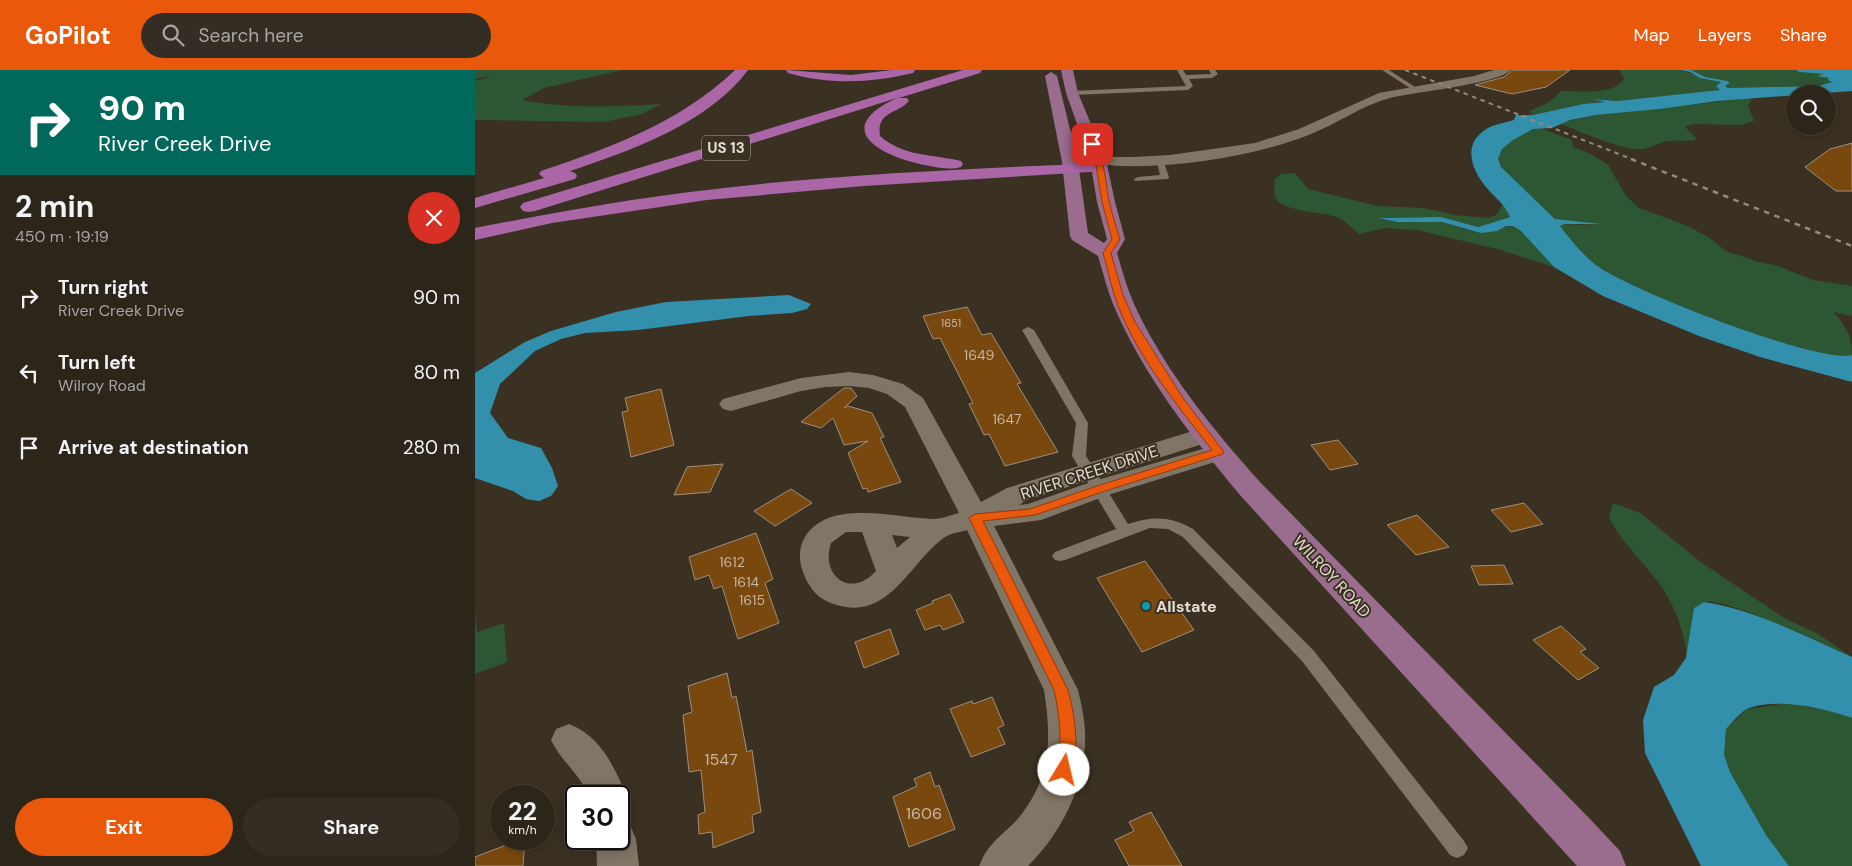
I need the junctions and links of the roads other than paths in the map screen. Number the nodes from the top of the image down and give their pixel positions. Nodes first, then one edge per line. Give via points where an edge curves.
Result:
1 (742, 70) edge
2 (792, 70) edge
3 (909, 70) edge
4 (927, 70) edge
5 (976, 70) edge
6 (982, 70) edge
7 (1050, 70) edge
8 (1067, 70) edge
9 (1180, 70) edge
10 (1385, 70) edge
11 (1505, 70) edge
12 (1213, 72) edge
13 (1184, 77) junction
14 (1415, 89) junction
15 (852, 93) dead end
16 (1072, 93) junction
17 (638, 156) dead end
18 (1159, 160) junction
19 (1104, 164) junction
20 (1070, 166) junction
21 (1138, 179) dead end
22 (475, 197) edge
23 (475, 203) edge
24 (475, 224) edge
25 (475, 234) edge
26 (1107, 253) junction
27 (1028, 330) dead end
28 (731, 404) dead end
29 (1212, 443) junction
30 (1095, 480) junction
31 (975, 518) junction
32 (873, 524) junction
33 (936, 529) junction
34 (1125, 530) junction
35 (1061, 556) dead end
36 (893, 572) junction
37 (569, 740) dead end
38 (604, 785) edge
39 (1457, 848) dead end
40 (617, 850) edge
41 (618, 866) edge
42 (1000, 866) edge
43 (1605, 866) edge

1 - 22 highway via 708,101 637,140 566,168
2 - 3 highway via 821,76 851,77
4 - 15 highway
5 - 24 highway, US 13
6 - 20 highway via 891,106 872,124 873,137 900,154 941,163
7 - 20 main road
8 - 16 main road
9 - 13 lane
10 - 14 lane
11 - 14 street via 1471,80
12 - 13 lane
13 - 16 lane via 1190,86 1187,88
14 - 18 street via 1368,102 1306,132 1271,143 1233,152
16 - 19 main road
17 - 23 highway
18 - 19 street
18 - 21 lane via 1165,177
19 - 20 highway
19 - 26 main road via 1106,202 1116,239
20 - 25 highway via 763,188 610,208
20 - 26 main road via 1079,236
26 - 29 main road, WILROY ROAD via 1130,322 1174,393
27 - 30 lane via 1082,423 1084,433 1079,456
28 - 31 street via 824,380 849,379 887,385 915,403
29 - 30 street, RIVER CREEK DRIVE
29 - 43 main road, WILROY ROAD via 1290,531
30 - 31 street, RIVER CREEK DRIVE via 1031,513
30 - 34 lane
31 - 33 street, RIVER CREEK DRIVE
31 - 42 street via 1061,690 1067,713 1068,744 1064,770 1048,812 1019,849
32 - 33 street
32 - 36 street
32 - 36 street via 853,521 825,533 817,542 813,556 820,577 832,593 861,595 875,589
33 - 36 street
34 - 35 lane
34 - 39 lane via 1138,524 1165,521 1188,533 1308,656
37 - 38 street via 581,749
40 - 41 street

